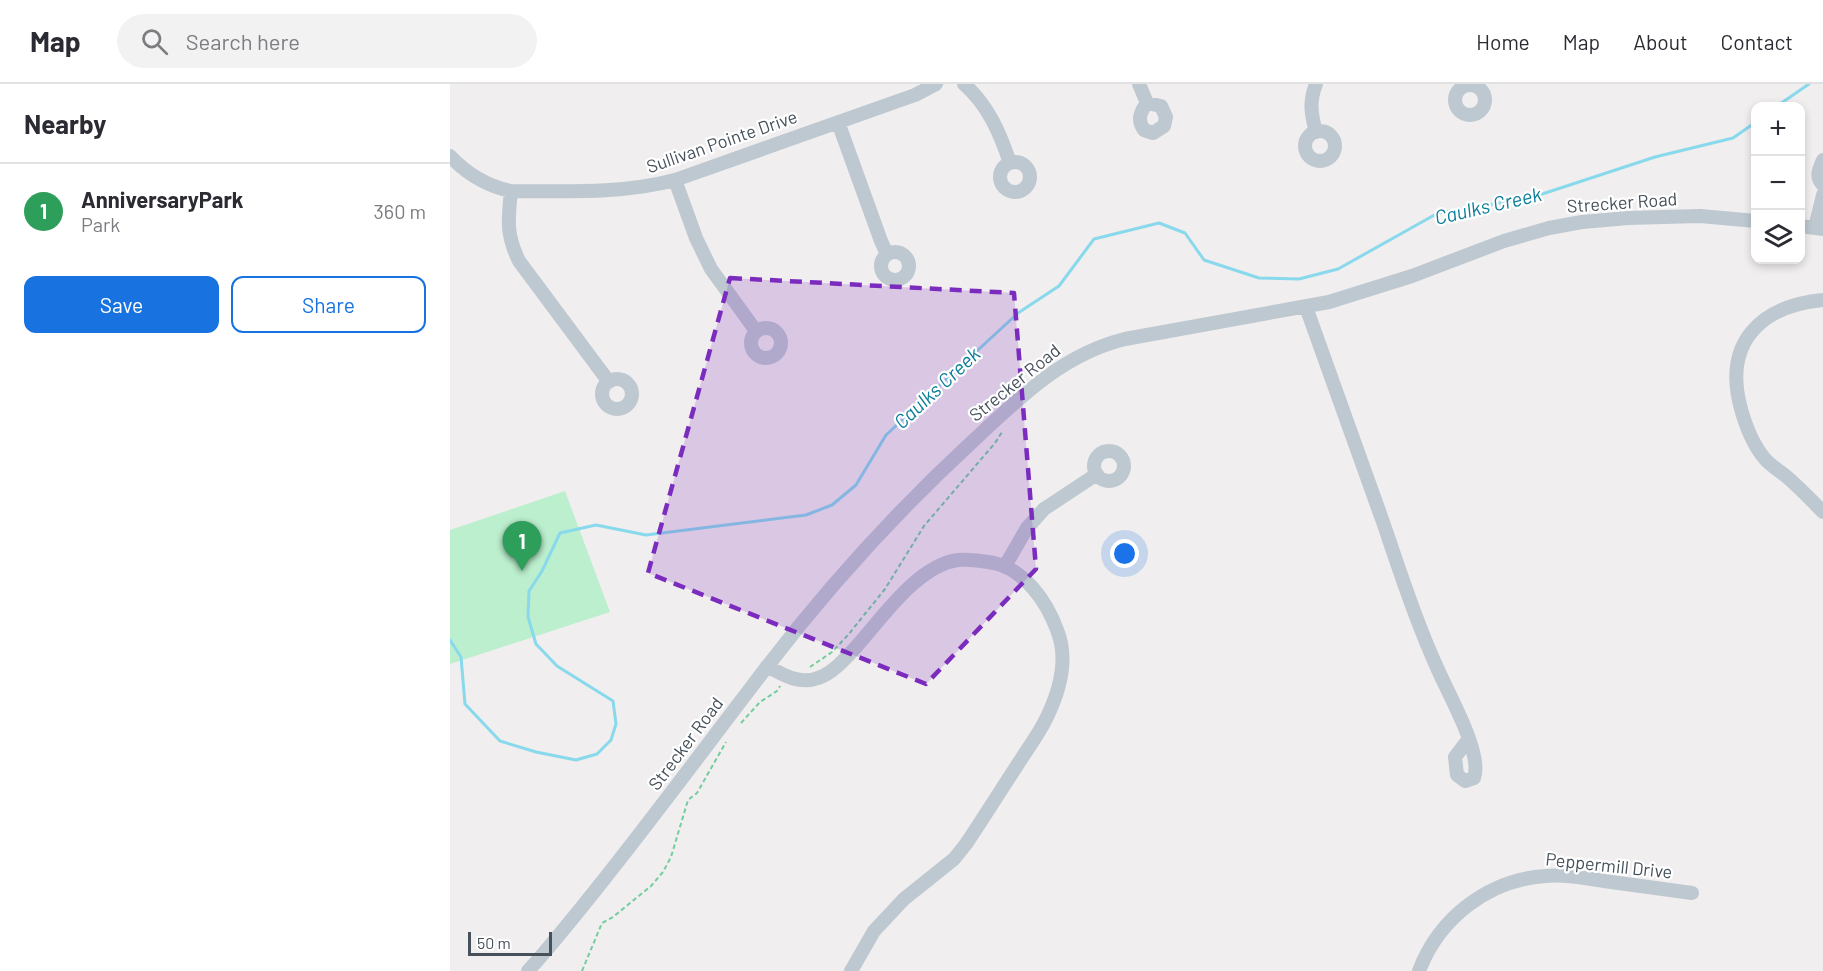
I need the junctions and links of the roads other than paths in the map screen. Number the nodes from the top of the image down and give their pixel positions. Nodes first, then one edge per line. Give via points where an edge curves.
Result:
1 (936, 84) edge
2 (964, 84) edge
3 (1139, 84) edge
4 (1316, 84) edge
5 (1147, 103) dead end
6 (837, 122) junction
7 (1316, 132) dead end
8 (450, 156) edge
9 (1823, 160) edge
10 (1010, 163) dead end
11 (675, 180) junction
12 (1823, 185) edge
13 (511, 190) junction
14 (1823, 195) edge
15 (1751, 221) edge
16 (1819, 228) edge
17 (887, 254) dead end
18 (1823, 300) edge
19 (1306, 307) junction
20 (756, 331) dead end
21 (609, 382) dead end
22 (1097, 474) dead end
23 (1823, 512) edge
24 (1005, 567) junction
25 (767, 666) junction
26 (1468, 740) dead end
27 (1692, 892) dead end
28 (528, 971) edge
29 (851, 971) edge
30 (1419, 971) edge

1 - 6 street, Sullivan Pointe Drive
2 - 10 street via 995,123
3 - 5 street
4 - 7 street via 1310,107
6 - 11 street, Sullivan Pointe Drive
6 - 17 street
8 - 13 street, Sullivan Pointe Drive via 477,179
9 - 12 street via 1818,175
11 - 13 street, Sullivan Pointe Drive via 616,190
11 - 20 street via 711,269
13 - 21 street via 510,243 519,261
14 - 16 street
15 - 19 street, Strecker Road via 1709,216 1628,218 1549,228 1413,276
18 - 23 street via 1794,304 1759,325 1747,339 1736,371 1737,394 1750,436 1766,459
19 - 25 street, Strecker Road via 1102,344 1076,356 1003,413 916,495
19 - 26 street via 1408,595
22 - 24 street via 1044,509 1027,528
24 - 25 street via 979,560 957,560 932,570 914,583 835,668 819,678 791,679
24 - 29 street via 1040,596 1060,637 1062,676 1054,702 954,859 904,899 874,931
25 - 28 street, Strecker Road via 660,809
27 - 30 street, Peppermill Drive via 1575,877 1513,881 1479,897 1454,917 1432,944

